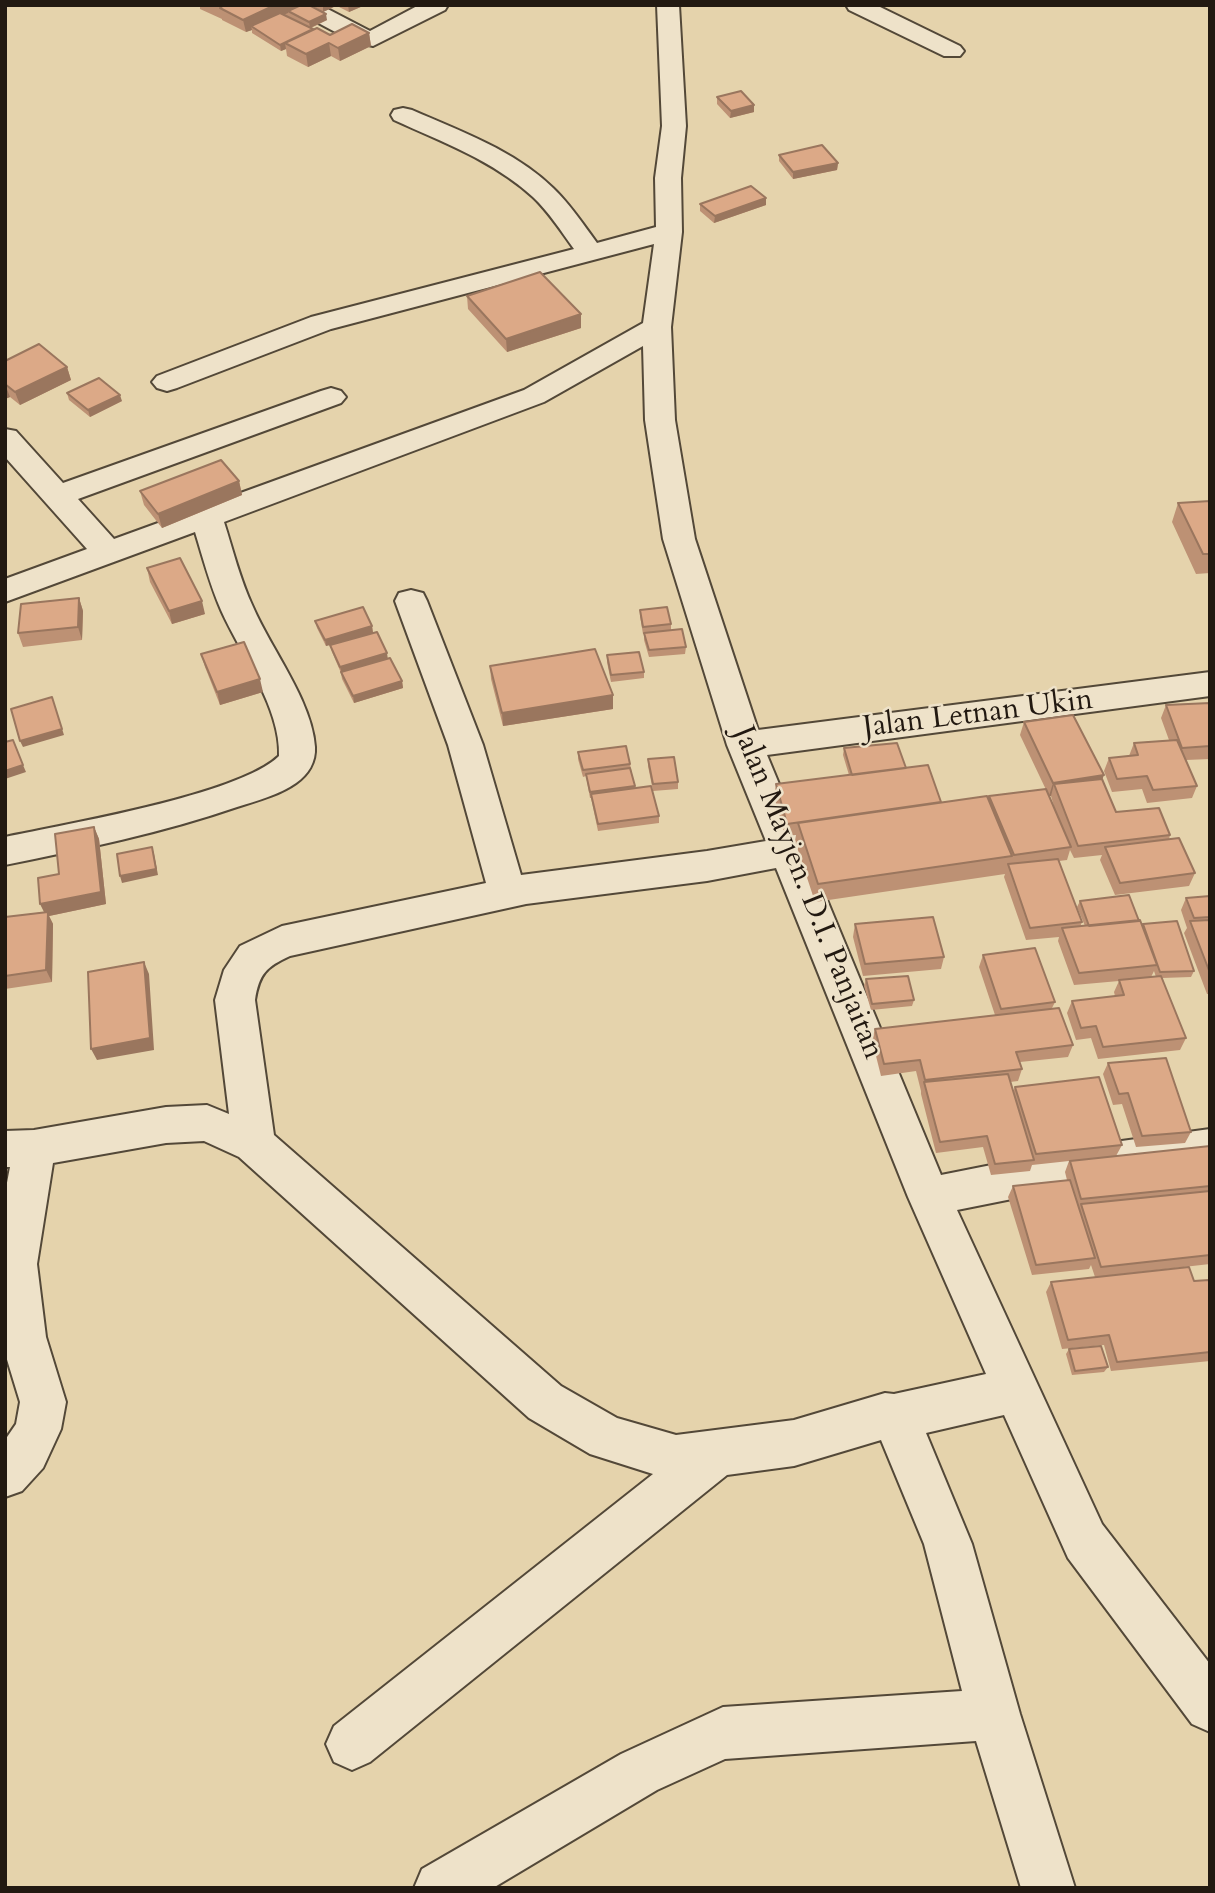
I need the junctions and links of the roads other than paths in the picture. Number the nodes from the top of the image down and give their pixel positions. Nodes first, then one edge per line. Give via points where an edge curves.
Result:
1 (302, 5) edge
2 (437, 5) edge
3 (668, 5) edge
4 (857, 5) edge
5 (952, 51) dead end
6 (403, 115) dead end
7 (669, 232) junction
8 (591, 252) junction
9 (657, 327) junction
10 (167, 382) dead end
11 (331, 397) dead end
12 (5, 438) edge
13 (57, 496) junction
14 (205, 516) junction
15 (108, 552) junction
16 (5, 591) edge
17 (411, 601) dead end
18 (1210, 684) edge
19 (745, 745) junction
20 (5, 852) edge
21 (776, 854) junction
22 (507, 894) junction
23 (254, 1144) junction
24 (1210, 1147) edge
25 (19, 1148) edge
26 (929, 1197) junction
27 (1017, 1390) junction
28 (894, 1417) junction
29 (717, 1453) junction
30 (5, 1474) edge
31 (1210, 1706) edge
32 (994, 1714) junction
33 (352, 1744) dead end
34 (441, 1888) edge
35 (1048, 1888) edge

1 - 2 street via 373,40
3 - 7 street, Jalan Mayjen. D.I. Panjaitan via 674,126 668,178
4 - 5 street
6 - 8 street via 487,153 517,172 544,194
7 - 8 street
7 - 9 street, Jalan Mayjen. D.I. Panjaitan
8 - 10 street via 321,323
9 - 14 street via 534,396
9 - 19 street, Jalan Mayjen. D.I. Panjaitan via 660,420 679,539
11 - 13 street
12 - 13 street
13 - 15 street
14 - 15 street
14 - 20 street via 236,607 288,713 297,748 292,768 248,791
15 - 16 street
17 - 22 street via 442,679 498,850
18 - 19 street, Jalan Letnan Ukin
19 - 21 street, Jalan Mayjen. D.I. Panjaitan
21 - 22 street
21 - 26 street, Jalan Mayjen. D.I. Panjaitan
22 - 23 street via 282,942 253,955 238,977 234,1000
23 - 25 street via 207,1123
23 - 29 street via 545,1402 607,1438 676,1458
24 - 26 street via 1092,1164
25 - 30 street via 15,1264 23,1337 43,1402 38,1429 26,1452
26 - 27 street, Jalan Mayjen. D.I. Panjaitan
27 - 28 street
27 - 31 street, Jalan Mayjen. D.I. Panjaitan via 1085,1541
28 - 29 street via 794,1443
28 - 32 street via 948,1544
29 - 33 street
32 - 34 street via 723,1733 639,1772
32 - 35 street

